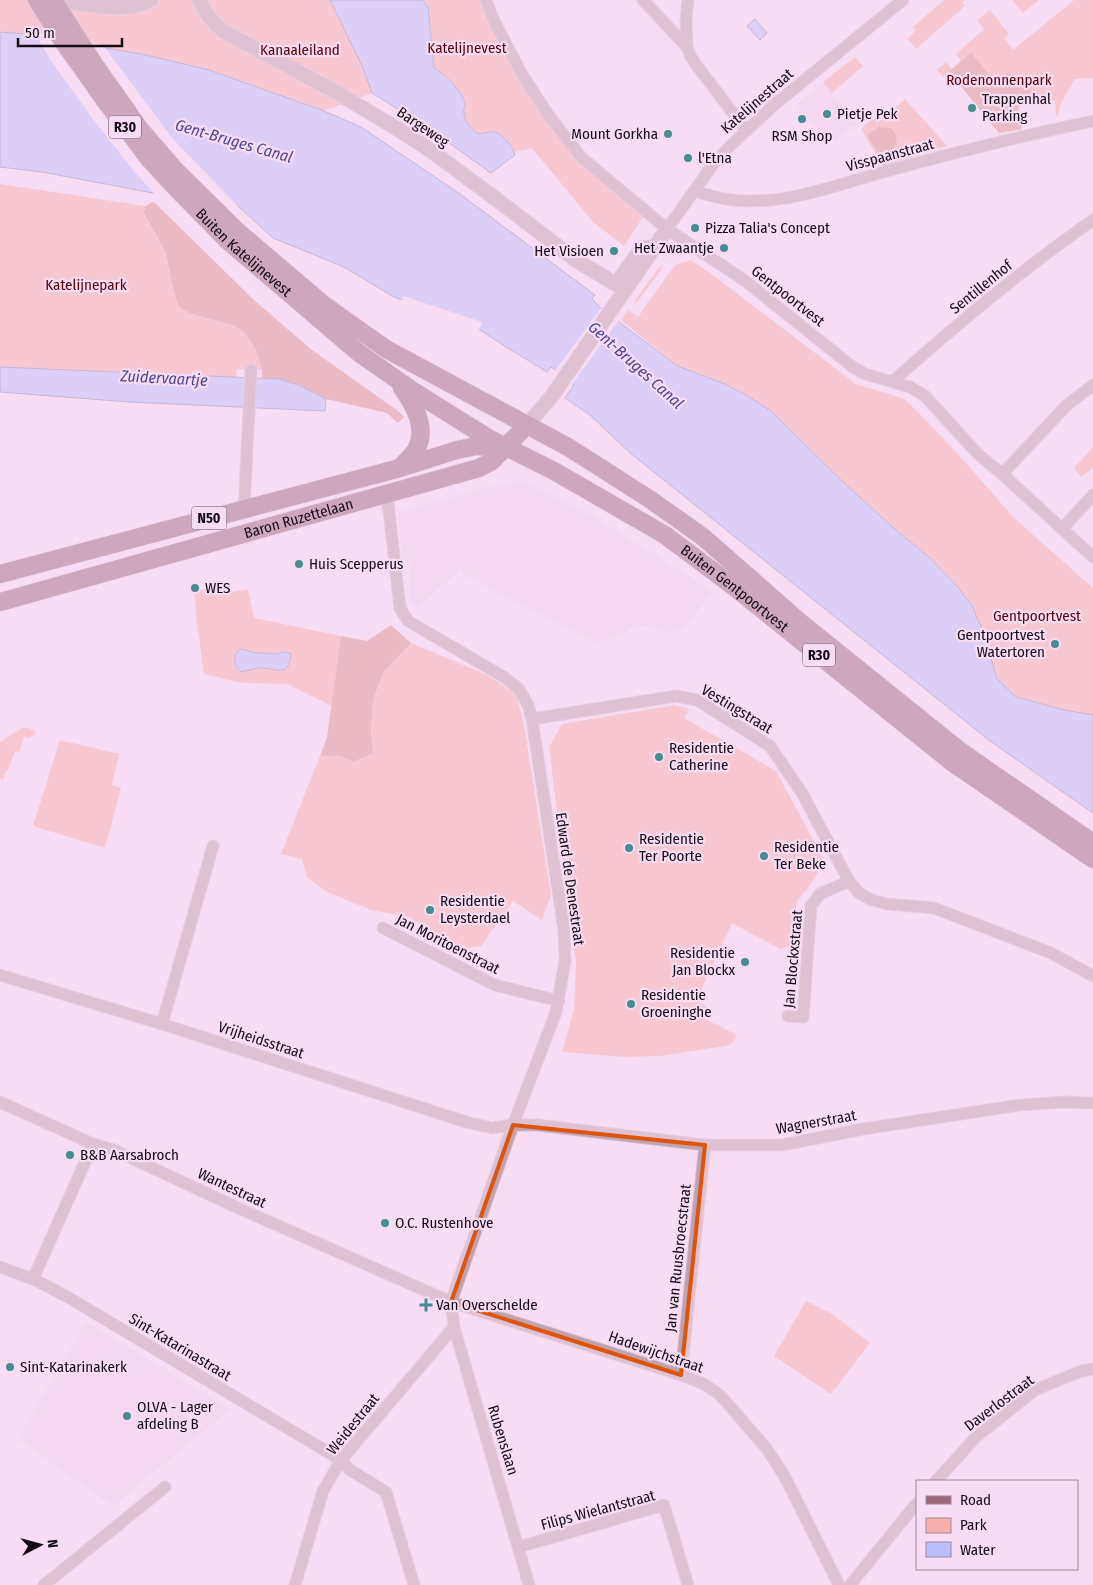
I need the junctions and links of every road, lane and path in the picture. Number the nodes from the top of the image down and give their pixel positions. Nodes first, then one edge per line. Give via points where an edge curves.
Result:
1 (38, 0) edge
2 (55, 0) edge
3 (151, 0) edge
4 (199, 0) edge
5 (486, 0) edge
6 (643, 0) edge
7 (688, 0) edge
8 (903, 0) edge
9 (686, 20) junction
10 (672, 31) junction
11 (687, 47) junction
12 (1093, 121) edge
13 (746, 130) junction
14 (694, 191) junction
15 (1093, 220) edge
16 (667, 229) junction
17 (232, 236) junction
18 (621, 287) junction
19 (251, 370) dead end
20 (396, 380) junction
21 (892, 382) junction
22 (1093, 385) edge
23 (552, 396) joint
24 (527, 425) junction
25 (504, 448) junction
26 (400, 468) junction
27 (1002, 474) junction
28 (387, 494) junction
29 (1093, 496) edge
30 (244, 509) junction
31 (1062, 530) junction
32 (1093, 557) edge
33 (0, 574) edge
34 (0, 602) edge
35 (532, 718) junction
36 (1093, 843) edge
37 (213, 846) dead end
38 (1093, 859) edge
39 (849, 881) junction
40 (383, 928) dead end
41 (0, 975) edge
42 (1093, 976) edge
43 (558, 1001) junction
44 (788, 1016) dead end
45 (162, 1024) junction
46 (0, 1102) edge
47 (1093, 1103) edge
48 (513, 1125) junction
49 (93, 1144) junction
50 (705, 1145) junction
51 (0, 1267) edge
52 (33, 1279) junction
53 (452, 1302) junction
54 (454, 1327) junction
55 (1093, 1369) edge
56 (681, 1374) junction
57 (341, 1460) junction
58 (937, 1480) edge
59 (165, 1487) dead end
60 (916, 1504) edge
61 (519, 1547) junction
62 (44, 1585) edge
63 (295, 1585) edge
64 (414, 1585) edge
65 (529, 1585) edge
66 (688, 1585) edge
67 (839, 1585) edge
68 (850, 1585) edge

1 - 17 main road, Buiten Katelijnevest / R30 via 104,100 150,160
2 - 3 street via 131,8
2 - 17 main road, Buiten Katelijnevest / R30 via 139,128
4 - 18 street, Bargeweg via 214,24 223,31 396,128 430,150 577,262
5 - 16 street via 523,76 582,158
6 - 10 street
7 - 9 street
8 - 13 street, Katelijnestraat
9 - 10 street
9 - 11 street
10 - 11 street
11 - 13 street via 694,62
12 - 14 street, Visspaanstraat via 916,163 810,194 749,201
13 - 14 street, Katelijnestraat
14 - 16 street, Katelijnestraat
15 - 21 street, Sentillenhof via 987,301
16 - 18 street, Katelijnestraat via 655,247 642,248
16 - 21 street, Gentpoortvest via 744,280 854,368
17 - 20 main road, Buiten Katelijnevest / R30 via 359,353
17 - 24 main road, Buiten Katelijnevest / R30 via 386,349
18 - 23 street, Katelijnestraat / N50 via 609,314
19 - 30 street
20 - 25 main road, Buiten Katelijnevest / R30
20 - 26 main road, R30 via 414,405 420,424 416,449
21 - 27 street, Gentpoortvest via 925,396 978,454
22 - 27 street via 1067,405
23 - 24 street, Baron Ruzettelaan / N50
24 - 25 main road, Baron Ruzettelaan / N50
24 - 36 main road, Buiten Gentpoortvest / R30 via 568,446 703,537 802,623 960,751
25 - 26 main road, Baron Ruzettelaan / N50 via 476,446
25 - 28 main road, Baron Ruzettelaan / N50 via 479,468
25 - 38 main road, Buiten Gentpoortvest / R30 via 554,471 665,535 953,763
26 - 30 main road, Baron Ruzettelaan / N50
27 - 31 street, Gentpoortvest
28 - 34 main road, Baron Ruzettelaan / N50
28 - 35 street via 403,615 504,677 519,689
29 - 31 street
30 - 33 main road, Baron Ruzettelaan / N50
31 - 32 street, Gentpoortvest
35 - 39 street, Vestingstraat via 676,696 697,700 770,746 802,793
35 - 43 street, Edward de Denestraat via 564,930 565,961
37 - 45 street
39 - 42 street, Vestingstraat via 859,893 872,900 934,908 1050,953
39 - 44 street, Jan Blockxstraat via 820,894 812,906 803,1017
40 - 43 street, Jan Moritoenstraat via 495,985
41 - 45 street, Vrijheidsstraat
43 - 48 street, Edward de Denestraat
45 - 48 street, Vrijheidsstraat via 466,1122 492,1128
46 - 49 street, Wantestraat
47 - 50 street, Wagnerstraat via 1020,1105 782,1145
48 - 50 street, Wagnerstraat
48 - 53 street
49 - 52 street
49 - 53 street, Wantestraat via 114,1150
50 - 56 street, Jan van Ruusbroecstraat
51 - 52 street, Sint-Katarinastraat
52 - 57 street, Sint-Katarinastraat
53 - 54 street, Rubenslaan
53 - 56 street, Hadewijchstraat
54 - 57 street, Weidestraat
54 - 61 street, Rubenslaan
55 - 58 street, Daverlostraat via 1035,1390 976,1437
56 - 67 street, Hadewijchstraat via 720,1395 767,1449 785,1477
57 - 63 street, Weidestraat via 323,1492
57 - 64 street, Sint-Katarinastraat via 350,1470 386,1492
59 - 62 street
60 - 68 street
61 - 65 street, Rubenslaan
61 - 66 street, Filips Wielantstraat via 664,1505

